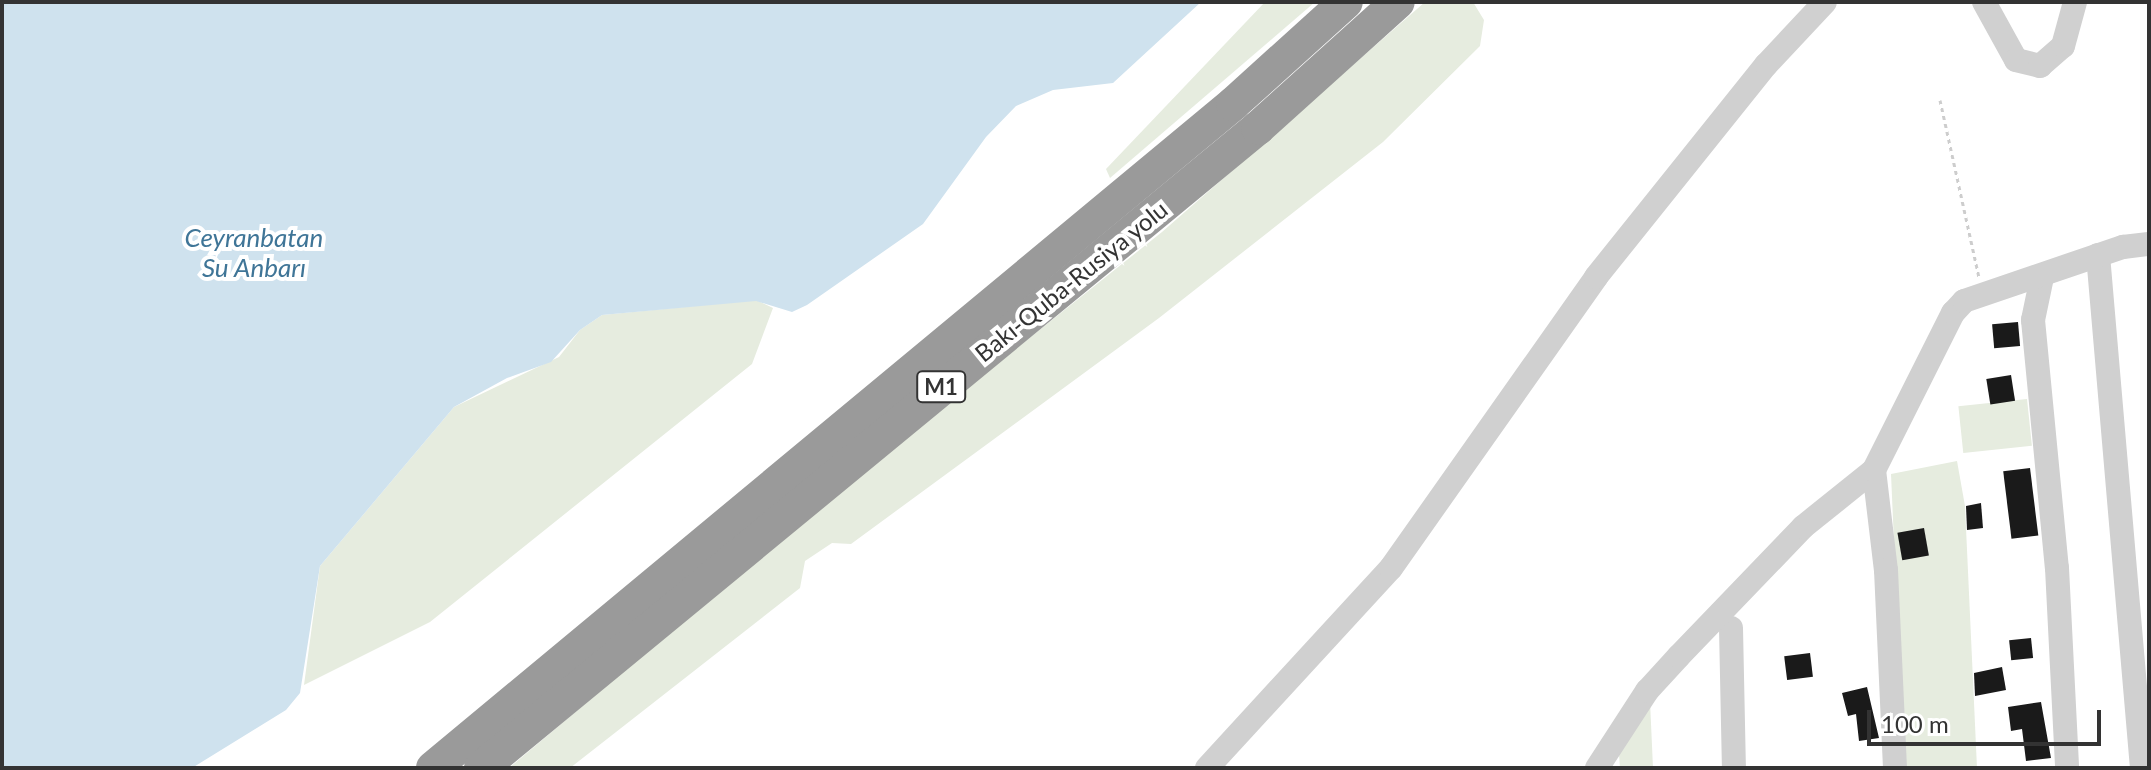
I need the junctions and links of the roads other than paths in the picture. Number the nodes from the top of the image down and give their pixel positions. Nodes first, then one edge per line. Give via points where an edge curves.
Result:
1 (1346, 2) edge
2 (1398, 2) edge
3 (1825, 2) edge
4 (1984, 2) edge
5 (2075, 2) edge
6 (2149, 244) edge
7 (2098, 255) junction
8 (2042, 277) junction
9 (1874, 470) junction
10 (1731, 628) dead end
11 (1598, 767) edge
12 (433, 768) edge
13 (481, 768) edge
14 (1207, 768) edge
15 (1734, 768) edge
16 (1895, 768) edge
17 (2067, 768) edge
18 (2142, 768) edge

1 - 12 highway, Bakı-Quba-Rusiya yolu / M1 via 1233,104
2 - 13 highway, Bakı-Quba-Rusiya yolu / M1 via 1258,128
3 - 14 street via 1766,65 1596,277 1391,568
4 - 5 street via 2016,60 2040,66 2063,46
6 - 7 street
7 - 8 street
7 - 18 street
8 - 9 street via 1977,292 1953,313
8 - 17 street via 2033,320 2057,568
9 - 11 street via 1803,527 1679,656 1647,691
9 - 16 street via 1885,556
10 - 15 street

